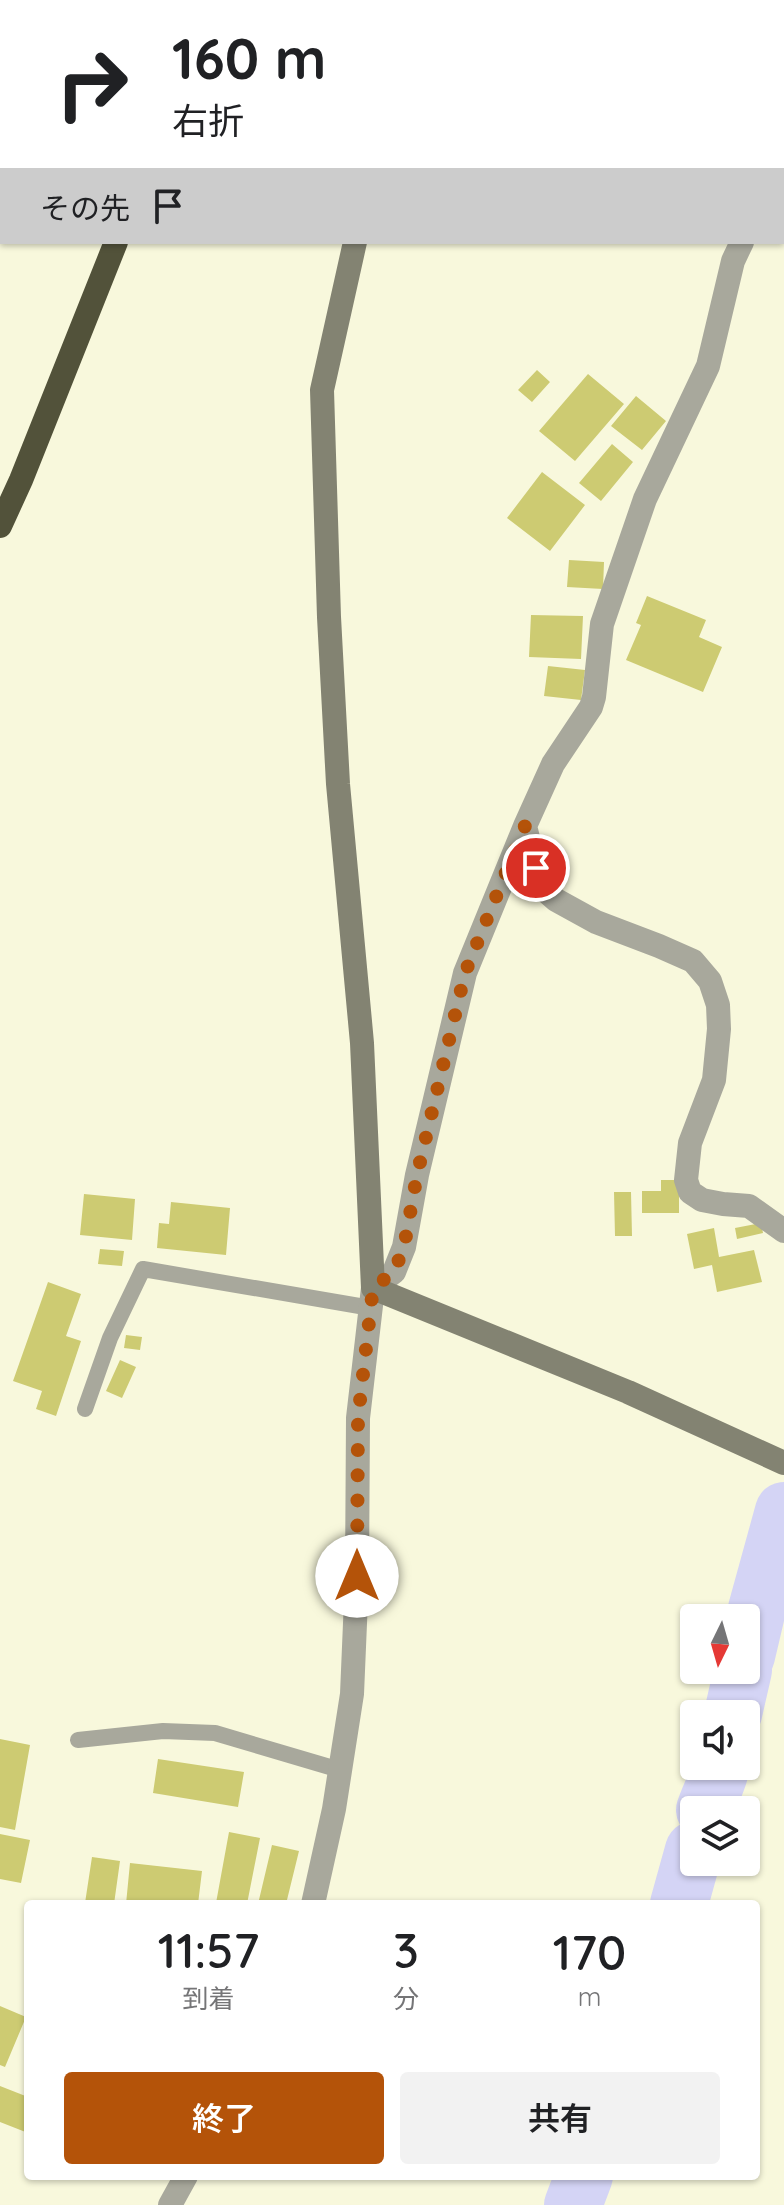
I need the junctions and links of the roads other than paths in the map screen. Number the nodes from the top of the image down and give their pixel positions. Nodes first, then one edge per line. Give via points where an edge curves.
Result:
1 (115, 244) edge
2 (355, 244) edge
3 (741, 244) edge
4 (0, 526) edge
5 (525, 826) junction
6 (784, 1231) edge
7 (372, 1298) junction
8 (85, 1409) dead end
9 (780, 1461) edge
10 (78, 1740) dead end
11 (340, 1770) junction
12 (314, 1900) edge
13 (184, 2180) edge
14 (170, 2205) edge

1 - 4 highway
2 - 7 street via 322,390 338,784 362,1043
3 - 5 street via 708,366 645,499 602,624 591,707 553,764
5 - 6 street via 540,886 556,900 693,961 710,981 719,1029 714,1080 690,1143 686,1180 690,1192 702,1200 749,1206
5 - 7 street via 465,973 404,1247 394,1272
7 - 8 lane via 143,1269 110,1338
7 - 9 street via 628,1392
7 - 11 street via 358,1418 352,1694
10 - 11 lane via 163,1731 215,1733
11 - 12 street
13 - 14 street

